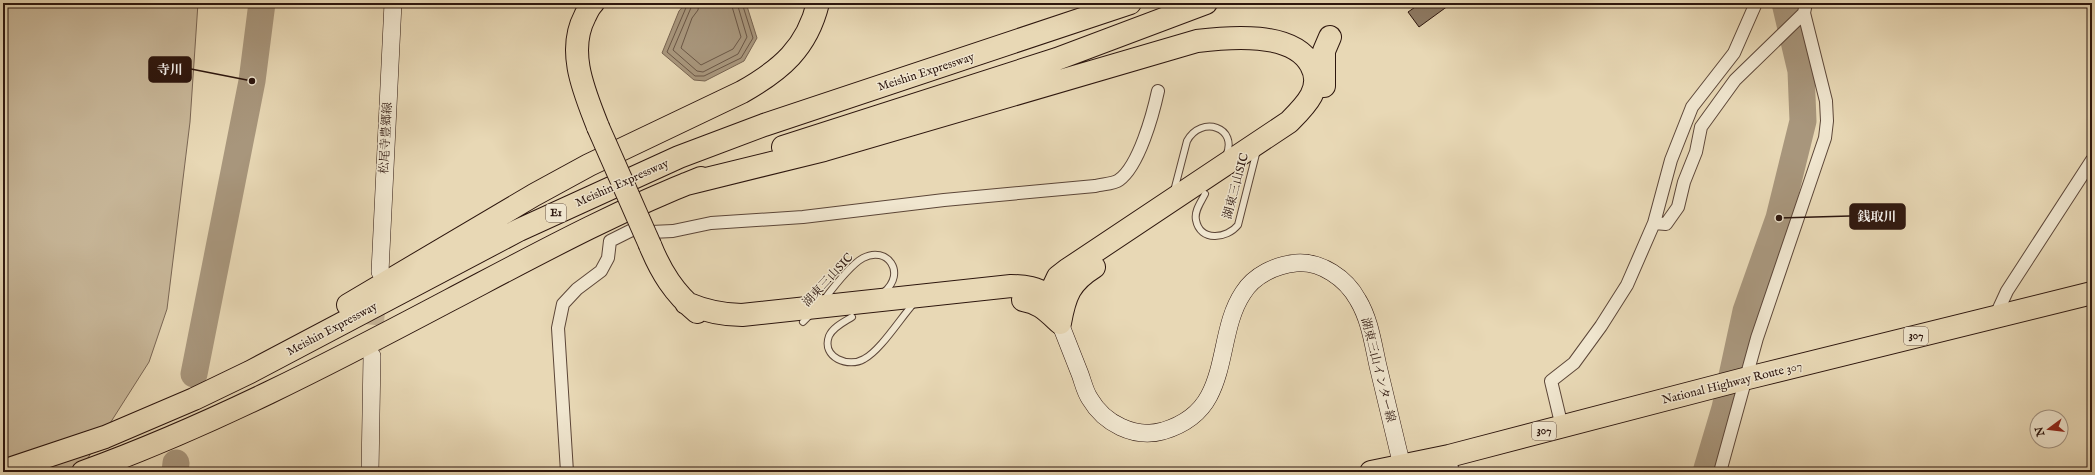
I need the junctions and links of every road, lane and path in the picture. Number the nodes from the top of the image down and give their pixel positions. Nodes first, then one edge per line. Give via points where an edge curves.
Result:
1 (393, 3) edge
2 (593, 3) edge
3 (818, 3) edge
4 (1130, 3) edge
5 (1206, 3) edge
6 (1756, 3) edge
7 (1805, 8) edge
8 (1330, 38) dead end
9 (1158, 91) dead end
10 (1257, 152) junction
11 (2092, 160) edge
12 (1221, 168) junction
13 (686, 184) junction
14 (1205, 194) junction
15 (1171, 206) junction
16 (1654, 223) junction
17 (380, 272) dead end
18 (2092, 293) edge
19 (1049, 296) junction
20 (874, 301) junction
21 (913, 303) junction
22 (810, 315) junction
23 (852, 317) junction
24 (1995, 317) junction
25 (1060, 323) junction
26 (372, 356) tunnel mouth
27 (250, 372) junction
28 (1744, 380) junction
29 (1562, 427) junction
30 (1451, 464) edge
31 (1402, 466) junction
32 (3, 471) edge
33 (83, 472) edge
34 (370, 472) edge
35 (567, 472) edge
36 (1371, 472) edge
37 (1720, 472) edge

1 - 17 main road, 松尾寺豊郷線
2 - 22 highway, bridge via 580,25 576,48 579,74 598,128 670,284 686,303 724,315
3 - 27 highway via 808,34 798,49 764,80 638,140 534,195 355,300
4 - 27 highway, Meishin Expressway / E1 via 764,125 679,157 519,230
5 - 13 highway, E1 via 1057,59 830,130
6 - 16 street via 1734,53 1692,107 1671,160
7 - 16 street via 1735,80 1716,105 1701,127 1696,152 1684,182 1678,207 1666,224
7 - 28 street via 1826,101 1827,121 1818,162 1804,196
8 - 10 highway via 1324,51 1324,90 1312,116 1295,134
9 - 35 street via 1152,117 1134,162 1119,181 1095,186 944,200 803,217 711,223 673,231 632,230 610,241 608,258 601,271 577,289 563,304 558,328
10 - 12 highway
10 - 13 highway via 1309,100 1316,81 1314,71 1309,61 1294,47 1250,38 1223,38 1197,41 824,150
10 - 14 highway
10 - 14 lane, 湖東三山SIC via 1238,225 1233,231 1218,237 1199,228 1196,212
11 - 24 street via 2007,291
12 - 15 highway
12 - 15 lane, 湖東三山SIC via 1229,148 1227,136 1217,127 1198,128 1191,133 1186,145
13 - 33 highway, E1 via 643,202 540,253 302,376 203,423
14 - 25 highway via 1089,270 1075,282 1067,294
15 - 19 highway via 1067,270 1058,277
16 - 29 street via 1627,285 1601,326 1574,363 1551,381
18 - 24 highway, National Highway Route 307 / 307
19 - 21 highway via 1025,286 1011,286
19 - 25 main road, 湖東三山インター線
20 - 21 highway
20 - 22 highway
20 - 22 lane, 湖東三山SIC via 895,279 891,262 883,256 874,254 856,263
21 - 23 highway
21 - 23 lane via 869,356 854,363 844,363 831,353 829,336 835,328
21 - 25 highway via 1013,298 1044,307
22 - 23 highway
24 - 28 highway, National Highway Route 307 / 307
25 - 31 main road, 湖東三山インター線 via 1089,399 1101,414 1116,426 1139,432 1159,432 1177,426 1196,414 1208,397 1217,377 1234,311 1243,292 1252,282 1265,272 1284,264 1304,263 1324,268 1342,280 1358,299 1368,322
26 - 34 main road
27 - 32 highway, Meishin Expressway / E1 via 106,437
28 - 29 highway, National Highway Route 307 / 307
28 - 37 street
29 - 30 highway, National Highway Route 307 / 307
30 - 31 highway, National Highway Route 307 / 307
31 - 36 highway, National Highway Route 307 / 307

